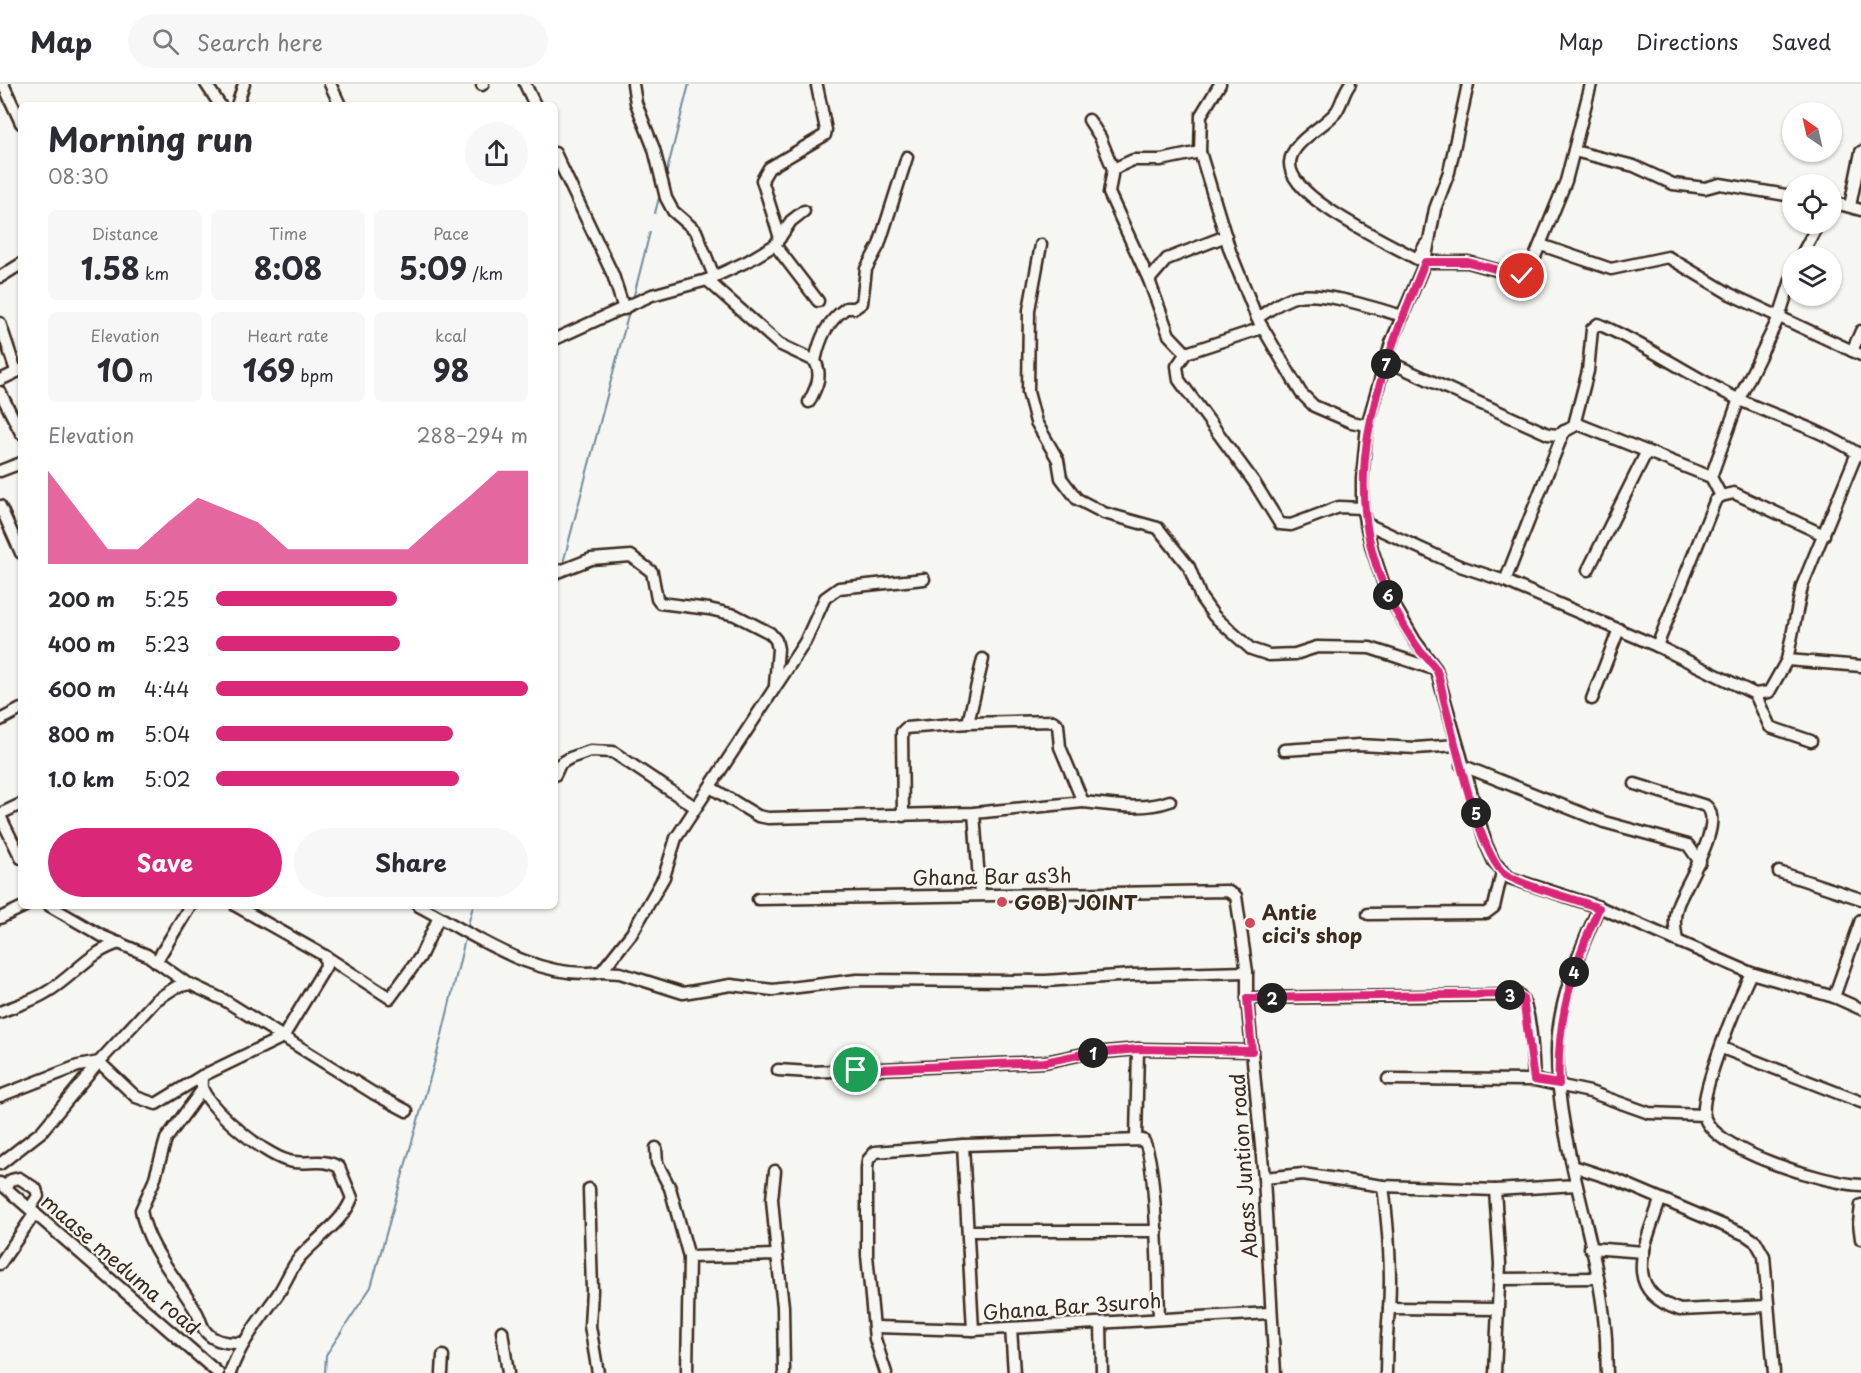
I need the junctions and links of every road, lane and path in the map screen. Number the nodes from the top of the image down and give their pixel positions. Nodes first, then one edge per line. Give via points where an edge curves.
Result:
1 (3, 84) edge
2 (15, 84) edge
3 (206, 84) edge
4 (244, 84) edge
5 (330, 84) edge
6 (525, 84) edge
7 (633, 84) edge
8 (1220, 84) edge
9 (1350, 84) edge
10 (1468, 84) edge
11 (1591, 84) edge
12 (817, 86) dead end
13 (11, 101) junction
14 (218, 102) edge
15 (238, 102) edge
16 (339, 102) edge
17 (534, 102) edge
18 (18, 116) edge
19 (1089, 120) dead end
20 (1574, 151) junction
21 (1200, 152) junction
22 (1861, 152) edge
23 (907, 157) dead end
24 (558, 159) edge
25 (1113, 169) junction
26 (1782, 194) edge
27 (1856, 208) edge
28 (804, 211) dead end
29 (1433, 225) junction
30 (1226, 236) junction
31 (778, 241) junction
32 (1041, 245) dead end
33 (1541, 245) junction
34 (1425, 262) junction
35 (18, 266) edge
36 (0, 277) edge
37 (710, 278) junction
38 (1149, 280) junction
39 (818, 301) dead end
40 (1782, 306) edge
41 (624, 309) junction
42 (1403, 316) junction
43 (1779, 316) junction
44 (0, 323) edge
45 (1260, 323) junction
46 (1861, 331) edge
47 (558, 338) edge
48 (1186, 353) junction
49 (1857, 353) edge
50 (815, 361) junction
51 (1387, 361) junction
52 (18, 368) edge
53 (18, 371) edge
54 (0, 380) edge
55 (0, 392) edge
56 (1739, 399) junction
57 (809, 402) dead end
58 (1368, 425) junction
59 (18, 427) edge
60 (1569, 428) junction
61 (1646, 453) junction
62 (1859, 454) edge
63 (18, 464) edge
64 (0, 471) edge
65 (1711, 477) junction
66 (1721, 496) junction
67 (0, 506) edge
68 (1362, 508) junction
69 (1365, 523) junction
70 (1824, 535) junction
71 (18, 546) edge
72 (1588, 570) dead end
73 (558, 572) edge
74 (924, 579) dead end
75 (1505, 581) junction
76 (1619, 629) junction
77 (1658, 646) junction
78 (983, 659) dead end
79 (1787, 660) junction
80 (1861, 666) edge
81 (1436, 669) junction
82 (775, 686) junction
83 (1755, 694) junction
84 (1592, 699) dead end
85 (18, 710) edge
86 (1, 717) edge
87 (968, 723) junction
88 (1811, 741) dead end
89 (1456, 745) junction
90 (1284, 750) dead end
91 (1461, 765) junction
92 (558, 768) edge
93 (1635, 784) dead end
94 (710, 787) junction
95 (1170, 801) dead end
96 (1083, 802) junction
97 (18, 806) edge
98 (695, 807) junction
99 (974, 813) junction
100 (0, 815) edge
101 (903, 816) junction
102 (18, 852) edge
103 (1700, 862) junction
104 (1502, 872) junction
105 (1779, 872) dead end
106 (1227, 891) joint
107 (980, 894) junction
108 (758, 899) dead end
109 (1861, 899) edge
110 (1599, 908) junction
111 (19, 909) edge
112 (55, 909) edge
113 (188, 909) edge
114 (241, 909) edge
115 (424, 909) edge
116 (1368, 914) dead end
117 (439, 917) junction
118 (0, 918) edge
119 (1861, 920) edge
120 (1677, 941) junction
121 (120, 943) junction
122 (325, 956) junction
123 (156, 962) junction
124 (601, 972) junction
125 (1247, 972) junction
126 (1751, 973) junction
127 (188, 984) junction
128 (1834, 997) junction
129 (1247, 998) junction
130 (1861, 1010) edge
131 (0, 1012) edge
132 (283, 1037) junction
133 (1722, 1048) junction
134 (1138, 1049) junction
135 (1252, 1051) junction
136 (99, 1062) junction
137 (778, 1070) dead end
138 (202, 1076) junction
139 (1388, 1079) dead end
140 (1534, 1080) junction
141 (1559, 1084) junction
142 (202, 1090) junction
143 (0, 1096) edge
144 (1861, 1102) edge
145 (407, 1111) dead end
146 (1704, 1115) junction
147 (1136, 1139) junction
148 (963, 1145) junction
149 (656, 1148) dead end
150 (0, 1164) edge
151 (1573, 1166) junction
152 (775, 1171) dead end
153 (1264, 1178) junction
154 (2, 1185) edge
155 (1576, 1185) junction
156 (1861, 1185) edge
157 (1383, 1186) junction
158 (589, 1189) dead end
159 (1495, 1190) junction
160 (1660, 1200) junction
161 (1861, 1205) edge
162 (33, 1211) junction
163 (1157, 1231) junction
164 (968, 1232) junction
165 (1861, 1239) edge
166 (1590, 1248) junction
167 (1644, 1252) junction
168 (777, 1255) junction
169 (689, 1257) junction
170 (0, 1264) edge
171 (1597, 1278) junction
172 (1500, 1279) junction
173 (1768, 1305) junction
174 (1389, 1308) junction
175 (1498, 1309) junction
176 (1270, 1313) junction
177 (1159, 1319) junction
178 (1101, 1323) junction
179 (876, 1327) junction
180 (1011, 1328) junction
181 (974, 1330) junction
182 (502, 1331) dead end
183 (243, 1343) junction
184 (443, 1356) dead end
185 (218, 1373) edge
186 (230, 1373) edge
187 (442, 1373) edge
188 (508, 1373) edge
189 (598, 1373) edge
190 (687, 1373) edge
191 (784, 1373) edge
192 (886, 1373) edge
193 (1014, 1373) edge
194 (1102, 1373) edge
195 (1275, 1373) edge
196 (1386, 1373) edge
197 (1495, 1373) edge
198 (1607, 1373) edge
199 (1772, 1373) edge

1 - 13 street
2 - 13 street
3 - 14 street
4 - 15 street
5 - 16 street
6 - 17 street
7 - 37 street via 666,198 673,211 696,231
8 - 21 street via 1201,115
9 - 29 street via 1337,110 1296,148 1290,161 1291,172 1323,208 1417,259
10 - 29 street
11 - 20 street
12 - 31 street via 825,135 769,168 762,180
13 - 18 street
19 - 25 street
20 - 26 street via 1634,166 1673,183 1705,188 1720,184
20 - 33 street
21 - 25 street via 1161,160 1132,160
21 - 30 street
22 - 27 street
23 - 50 street via 879,245 866,269 862,303 846,308 831,321 820,337
24 - 41 street via 613,275
25 - 38 street via 1109,193
28 - 31 street via 791,221
29 - 34 street
30 - 38 street via 1167,259
30 - 45 street
31 - 37 street via 748,261
31 - 39 street
32 - 81 street via 1029,310 1028,392 1036,422 1058,460 1061,478 1077,500 1104,513 1158,528 1189,567 1201,598 1214,616 1251,649 1269,655 1295,654 1317,647 1370,648
33 - 34 street via 1530,269 1518,276 1468,262
33 - 43 street via 1611,269 1668,257 1730,294
34 - 42 street
35 - 36 street
37 - 41 street via 652,295
37 - 50 street via 779,344
38 - 48 street via 1169,335
40 - 43 street
41 - 47 street
42 - 45 street via 1356,304 1297,296 1278,304
42 - 51 street
43 - 49 street
43 - 56 street
44 - 52 street
45 - 48 street
45 - 58 street via 1301,393 1314,406
46 - 49 street
48 - 68 street via 1177,366 1179,380 1280,524 1291,525 1339,507
50 - 57 street via 818,384
51 - 58 street
51 - 60 street via 1548,434 1558,435
53 - 54 street
55 - 59 street
56 - 60 street via 1627,336 1598,324 1592,329 1588,371
56 - 62 street via 1802,424
56 - 65 street
58 - 68 street
60 - 61 street via 1607,434
60 - 75 street
61 - 65 street
61 - 72 street
62 - 70 street
63 - 64 street
65 - 66 street
66 - 70 street via 1734,493
66 - 77 street via 1715,501
67 - 71 street
68 - 69 street
69 - 75 street via 1457,565
69 - 81 street via 1391,602
70 - 79 street via 1802,586
73 - 82 street via 591,559 631,556 652,572 660,603 735,615 770,633 777,640 778,649
74 - 82 street via 831,592 805,642
75 - 76 street
76 - 77 street
76 - 84 street
77 - 83 street
78 - 87 street
79 - 80 street
79 - 83 street via 1769,692
81 - 89 street
82 - 94 street
83 - 88 street via 1770,727
85 - 86 street
87 - 96 street via 1053,721 1058,725 1060,747
87 - 101 street via 906,728 902,732
89 - 90 street
89 - 91 street
91 - 103 street via 1604,822 1688,845
91 - 104 street via 1486,844
92 - 98 street via 570,758 590,751 614,752
93 - 103 street via 1711,810
94 - 98 street
94 - 101 street via 768,818
95 - 96 street via 1132,807
96 - 99 street
97 - 100 street
98 - 124 street via 676,838 664,878 632,933
99 - 101 street
99 - 107 street
100 - 102 street
103 - 120 street via 1678,905 1674,922
104 - 110 street
104 - 116 street via 1494,907 1486,913
105 - 109 street
106 - 107 street, Ghana Bar as3h
106 - 125 street, Abass Juntion road via 1238,900
107 - 108 street, Ghana Bar as3h
110 - 120 street
110 - 141 street via 1579,953 1563,1009 1557,1050
111 - 118 street
112 - 121 street
113 - 123 street
114 - 122 street
115 - 117 street
117 - 122 street via 420,957 390,998
117 - 124 street via 540,967 567,973
119 - 128 street
120 - 126 street
121 - 123 street
121 - 131 street via 107,946 47,992
122 - 132 street via 326,966
123 - 127 street
124 - 125 street via 620,973 683,993 731,985 773,990 857,980 1046,981
125 - 129 street, Abass Juntion road
126 - 128 street
126 - 133 street
127 - 132 street via 204,989
127 - 136 street via 156,1000
128 - 130 street
129 - 135 street, Abass Juntion road
129 - 140 street via 1519,995 1527,1015
132 - 138 street
132 - 145 street
133 - 144 street
133 - 146 street
134 - 135 street
134 - 137 street via 1045,1062
134 - 147 street
135 - 153 street, Abass Juntion road
136 - 138 street via 136,1097 156,1104
136 - 143 street via 78,1066
136 - 150 street via 41,1132
138 - 142 street
139 - 140 street
140 - 141 street
141 - 146 street via 1649,1113
141 - 151 street
142 - 183 street via 166,1138 141,1210 148,1237 206,1333 218,1340
142 - 183 street via 231,1123 277,1157 294,1162 331,1162 339,1167 352,1198 336,1222 297,1260
146 - 156 street via 1718,1137 1774,1164
147 - 148 street
147 - 163 street via 1146,1144
148 - 164 street
148 - 179 street via 874,1152 868,1160 867,1255
149 - 169 street via 657,1163 670,1188
151 - 155 street
151 - 160 street
152 - 168 street via 772,1199
153 - 157 street via 1303,1174
153 - 176 street, Abass Juntion road
154 - 162 street, maase meduma road
154 - 162 street via 19,1178 36,1189
155 - 159 street
155 - 166 street
157 - 159 street
157 - 174 street
158 - 189 street via 590,1326
159 - 172 street
160 - 167 street
160 - 173 street via 1756,1242 1764,1256
161 - 165 street
162 - 170 street
162 - 185 street, maase meduma road
163 - 164 street
163 - 177 street
164 - 181 street
166 - 167 street
166 - 171 street
167 - 173 street via 1643,1285 1669,1306 1680,1310
168 - 169 street
168 - 191 street
169 - 190 street
171 - 172 street
171 - 198 street
172 - 175 street
173 - 199 street
174 - 175 street
174 - 196 street
175 - 197 street
176 - 177 street, Ghana Bar 3suroh
176 - 195 street, Abass Juntion road
177 - 178 street, Ghana Bar 3suroh
178 - 180 street, Ghana Bar 3suroh
178 - 194 street
179 - 181 street, Ghana Bar 3suroh
179 - 192 street via 875,1339
180 - 181 street, Ghana Bar 3suroh
180 - 193 street
182 - 188 street
183 - 186 street
184 - 187 street

